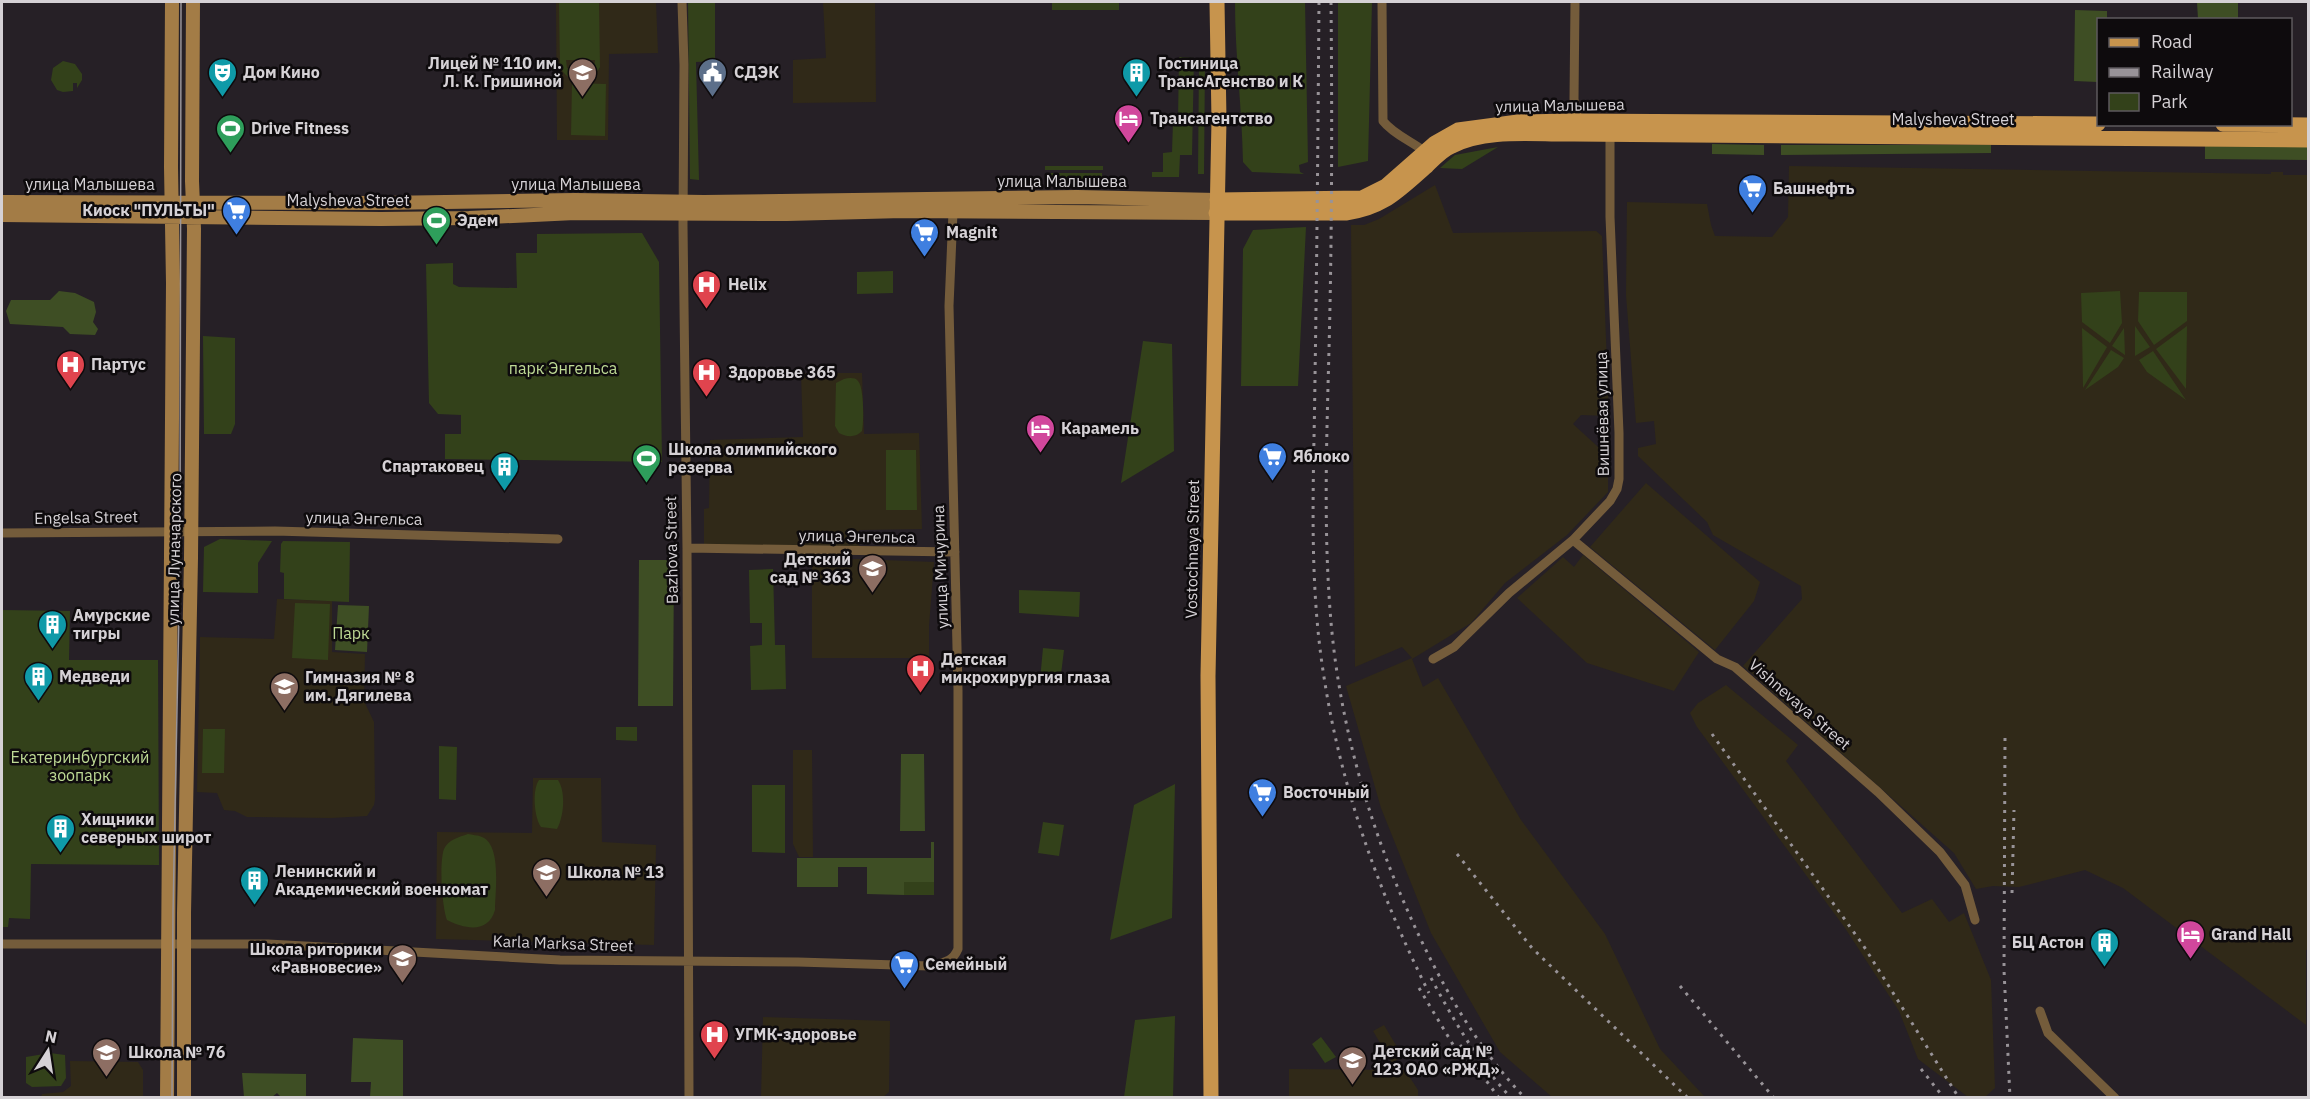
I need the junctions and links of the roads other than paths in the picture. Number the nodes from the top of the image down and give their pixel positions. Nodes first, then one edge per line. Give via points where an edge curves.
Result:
1 (172, 2) edge
2 (193, 2) edge
3 (682, 2) edge
4 (1217, 2) edge
5 (1382, 2) edge
6 (1575, 2) edge
7 (1578, 122) junction
8 (2097, 124) edge
9 (2292, 125) edge
10 (2308, 125) edge
11 (1610, 129) junction
12 (1592, 135) junction
13 (2308, 140) edge
14 (1424, 151) junction
15 (2, 202) edge
16 (683, 207) junction
17 (1216, 207) junction
18 (173, 210) junction
19 (194, 210) junction
20 (952, 212) junction
21 (2, 216) edge
22 (170, 531) junction
23 (191, 531) junction
24 (2, 533) edge
25 (558, 539) dead end
26 (1573, 540) junction
27 (687, 548) junction
28 (955, 552) junction
29 (1433, 659) dead end
30 (1976, 920) dead end
31 (2, 944) edge
32 (168, 944) junction
33 (184, 944) junction
34 (955, 957) joint
35 (688, 962) junction
36 (2040, 1011) dead end
37 (167, 1098) edge
38 (184, 1098) edge
39 (689, 1098) edge
40 (1211, 1098) edge
41 (2115, 1098) edge

1 - 18 main road, улица Луначарского
2 - 19 main road, улица Луначарского
3 - 16 street, Bazhova Street
4 - 17 main road, Vostochnaya Street
5 - 14 street via 1383,121
6 - 7 street via 1574,99
7 - 11 main road, улица Малышева
7 - 12 street
7 - 14 main road, улица Малышева via 1472,127 1443,136
8 - 11 main road, улица Малышева
9 - 10 main road
11 - 12 main road, улица Малышева
11 - 13 main road, Malysheva Street
11 - 26 street, Вишнёвая улица via 1619,478 1610,501
12 - 17 main road, улица Малышева via 1509,135 1463,141 1443,151 1394,196 1364,211 1338,214
14 - 17 main road, улица Малышева via 1386,186 1362,198
15 - 18 main road, улица Малышева
16 - 17 main road, улица Малышева via 1077,197
16 - 19 main road, Malysheva Street via 460,218
16 - 20 main road
16 - 27 street, Bazhova Street
17 - 20 main road
17 - 40 main road, Vostochnaya Street via 1208,676
18 - 19 main road, улица Малышева
18 - 21 main road, улица Малышева
18 - 22 main road, улица Луначарского
19 - 23 main road, улица Луначарского
20 - 28 street, улица Мичурина via 949,306
22 - 23 street, улица Энгельса
22 - 24 street, Engelsa Street
22 - 32 main road, улица Луначарского
23 - 25 street, улица Энгельса
23 - 33 main road, улица Луначарского
26 - 29 street, Вишнёвая улица via 1509,593 1454,647
26 - 30 street, Vishnevaya Street via 1718,659 1735,667 1878,792 1940,852 1965,885
27 - 28 street, улица Энгельса
27 - 35 street, Bazhova Street
28 - 34 street, улица Мичурина
31 - 32 street, Karla Marksa Street
32 - 33 street, Karla Marksa Street
32 - 37 main road, улица Луначарского
33 - 35 street, Karla Marksa Street
33 - 38 main road, улица Луначарского
34 - 35 street, Karla Marksa Street via 930,966
35 - 39 street, Bazhova Street
36 - 41 street via 2048,1033

